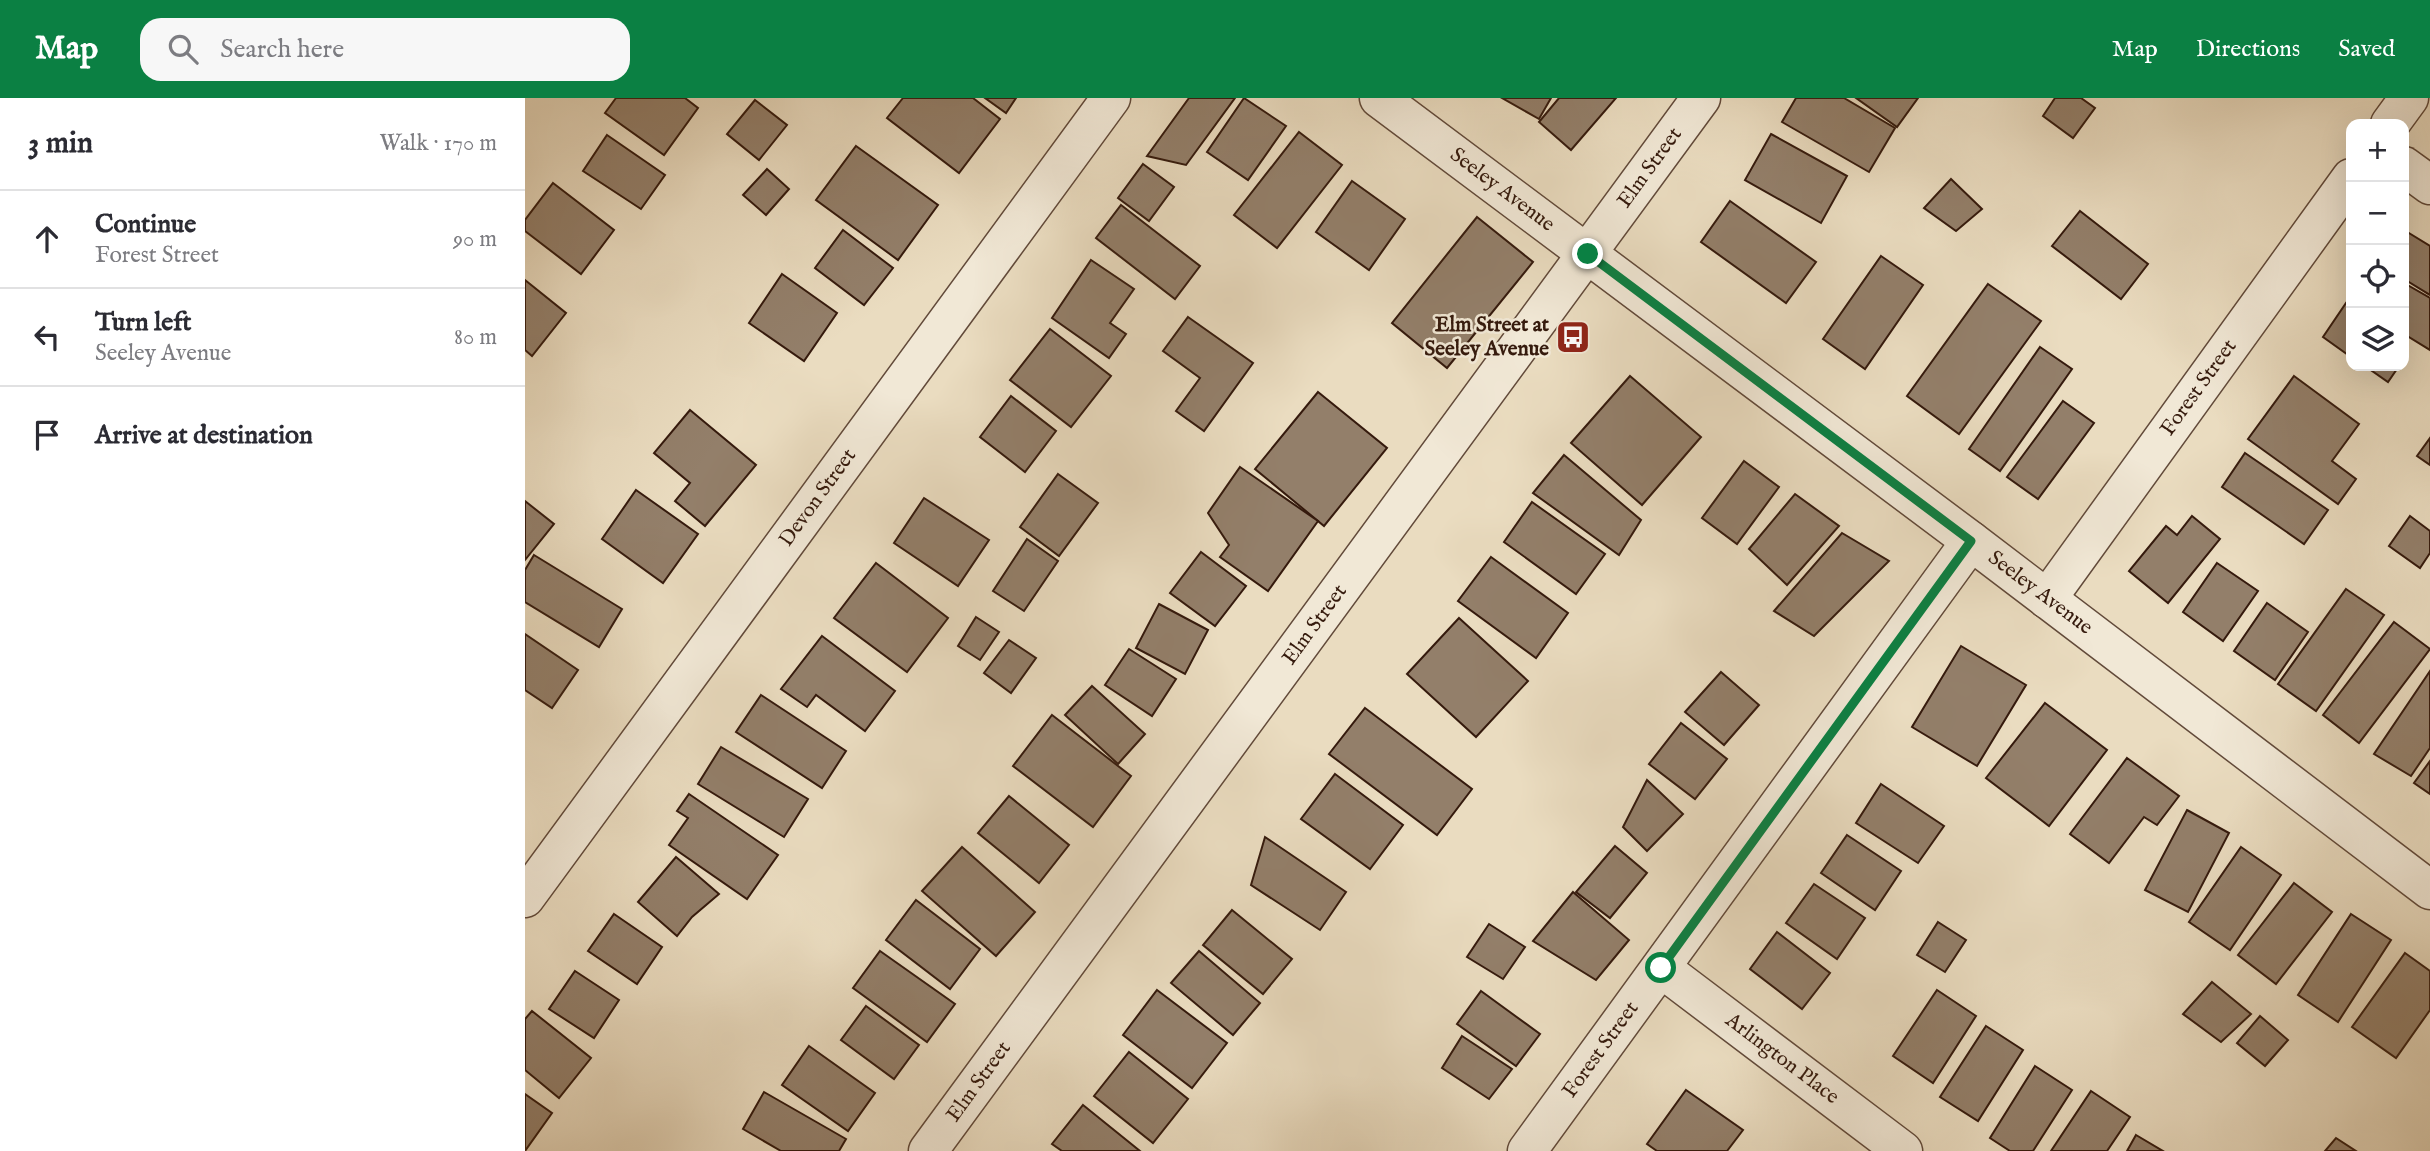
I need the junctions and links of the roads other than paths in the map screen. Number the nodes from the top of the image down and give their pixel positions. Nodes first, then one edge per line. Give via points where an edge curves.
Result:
1 (1111, 98) edge
2 (1379, 98) edge
3 (1701, 98) edge
4 (2409, 98) edge
5 (2394, 119) edge
6 (2409, 170) edge
7 (2348, 182) edge
8 (2430, 185) edge
9 (1588, 254) junction
10 (1971, 541) junction
11 (2047, 599) junction
12 (2430, 890) edge
13 (525, 898) edge
14 (1661, 968) junction
15 (929, 1151) edge
16 (1527, 1151) edge
17 (1903, 1151) edge

1 - 13 street, Devon Street
2 - 9 street, Seeley Avenue
3 - 9 street, Elm Street
4 - 5 street
6 - 8 street
7 - 11 street, Forest Street
9 - 10 street, Seeley Avenue
9 - 15 street, Elm Street
10 - 11 street, Seeley Avenue
10 - 14 street, Forest Street
11 - 12 street, Seeley Avenue
14 - 16 street, Forest Street
14 - 17 street, Arlington Place

